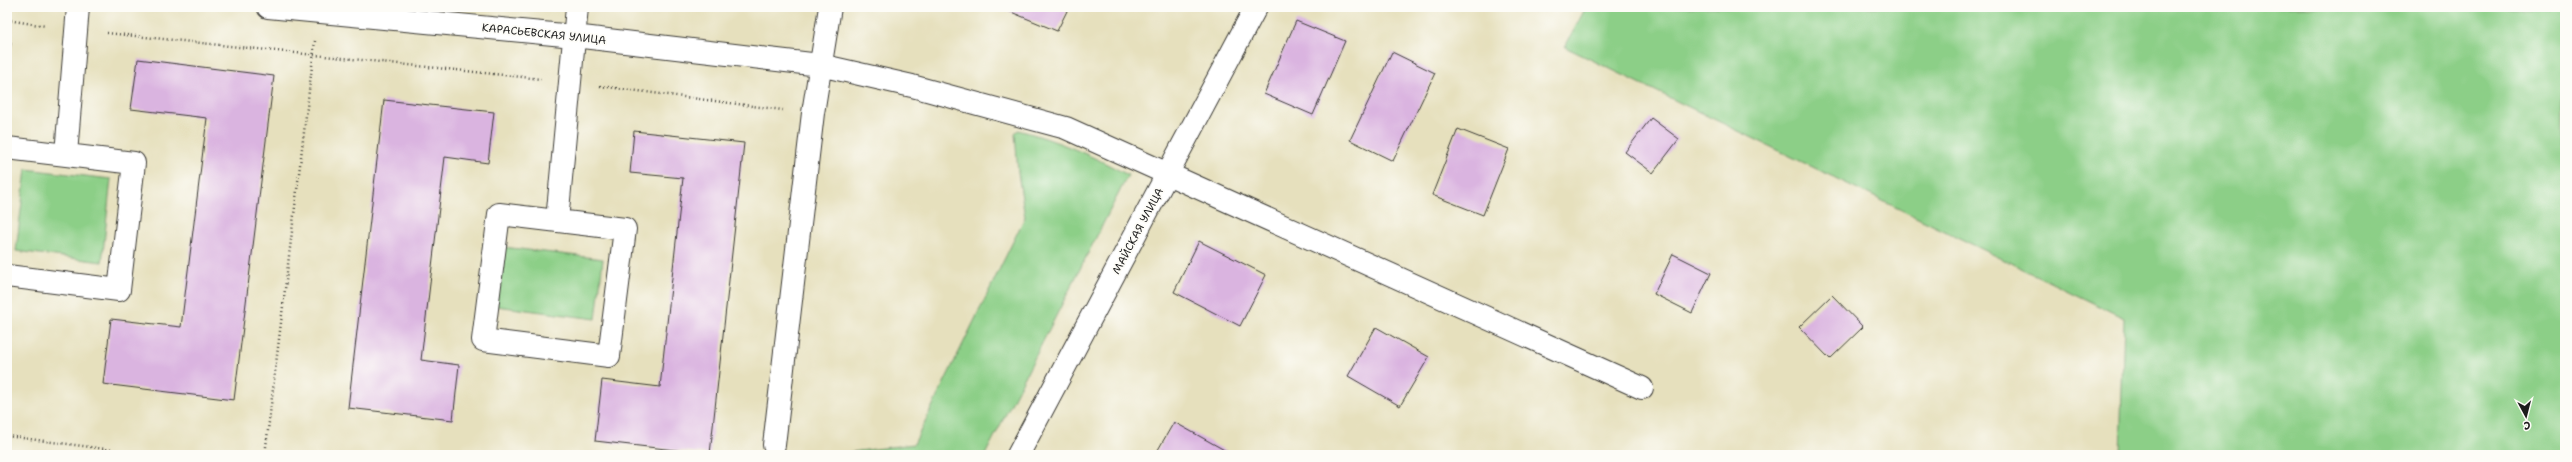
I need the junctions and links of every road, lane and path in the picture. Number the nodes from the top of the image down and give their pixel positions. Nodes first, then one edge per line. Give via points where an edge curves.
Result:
1 (78, 7) edge
2 (268, 7) edge
3 (577, 7) edge
4 (830, 7) edge
5 (1256, 7) edge
6 (319, 12) junction
7 (7, 20) edge
8 (77, 30) junction
9 (574, 36) junction
10 (312, 56) junction
11 (820, 65) junction
12 (569, 82) junction
13 (813, 113) junction
14 (7, 148) edge
15 (66, 154) junction
16 (1168, 174) junction
17 (557, 221) junction
18 (7, 276) edge
19 (1642, 388) dead end
20 (7, 436) edge
21 (774, 445) dead end
22 (151, 455) edge
23 (265, 455) edge
24 (1018, 455) edge

1 - 8 street
2 - 6 street, КАРАСЬЕВСКАЯ УЛИЦА
3 - 9 street
4 - 11 street
5 - 16 street, МАЙСКАЯ УЛИЦА
6 - 9 street, КАРАСЬЕВСКАЯ УЛИЦА
6 - 10 path
7 - 8 path
8 - 10 path
8 - 15 street
9 - 11 street, КАРАСЬЕВСКАЯ УЛИЦА
9 - 12 street
10 - 12 path
10 - 23 path
11 - 13 street
11 - 16 street, КАРАСЬЕВСКАЯ УЛИЦА via 912,86 1066,128
12 - 13 path
12 - 17 street
13 - 21 street
14 - 15 street
15 - 18 street via 134,163 119,290
16 - 19 street, КАРАСЬЕВСКАЯ УЛИЦА
16 - 24 street, МАЙСКАЯ УЛИЦА
17 - 17 street via 624,229 609,356 483,340 499,214
20 - 22 path

